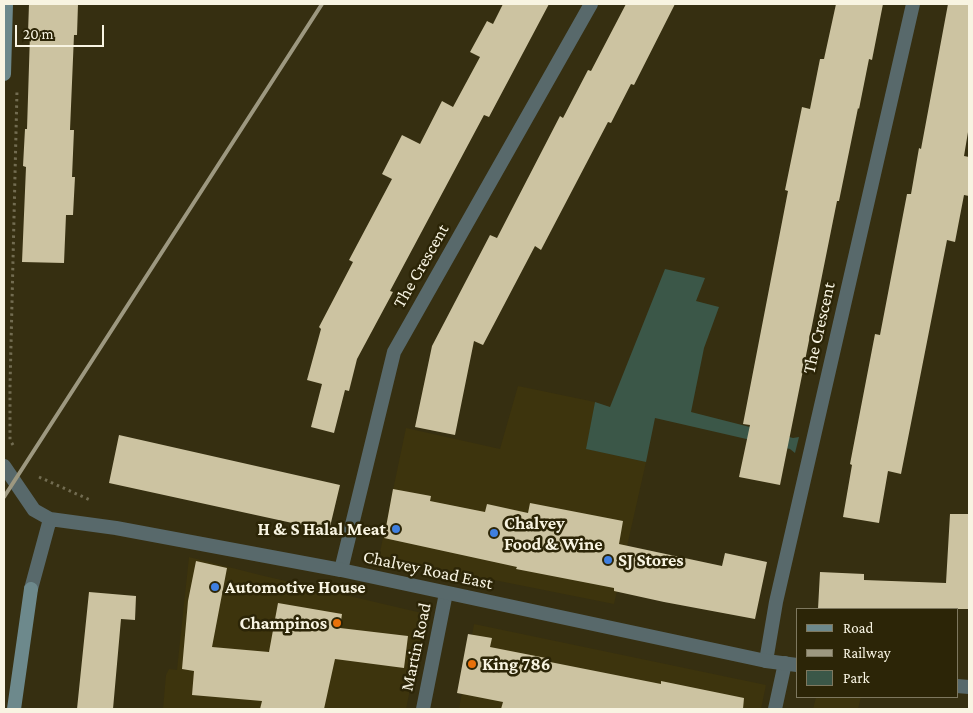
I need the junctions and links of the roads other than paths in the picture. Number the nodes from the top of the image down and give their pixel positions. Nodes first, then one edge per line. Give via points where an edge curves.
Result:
1 (6, 4) edge
2 (591, 4) edge
3 (912, 4) edge
4 (4, 74) edge
5 (4, 466) edge
6 (50, 519) junction
7 (341, 570) junction
8 (31, 589) joint
9 (446, 593) junction
10 (766, 660) junction
11 (791, 664) edge
12 (14, 709) edge
13 (422, 709) edge
14 (775, 709) edge

1 - 4 main road
2 - 7 street, The Crescent via 394,352
3 - 10 street, The Crescent via 776,602
5 - 6 street via 34,510
6 - 7 street, Chalvey Road East via 116,528
6 - 8 street
7 - 9 street, Chalvey Road East
8 - 12 main road
9 - 10 street, Chalvey Road East
9 - 13 street, Martin Road
10 - 11 street, Chalvey Road East
11 - 14 street

